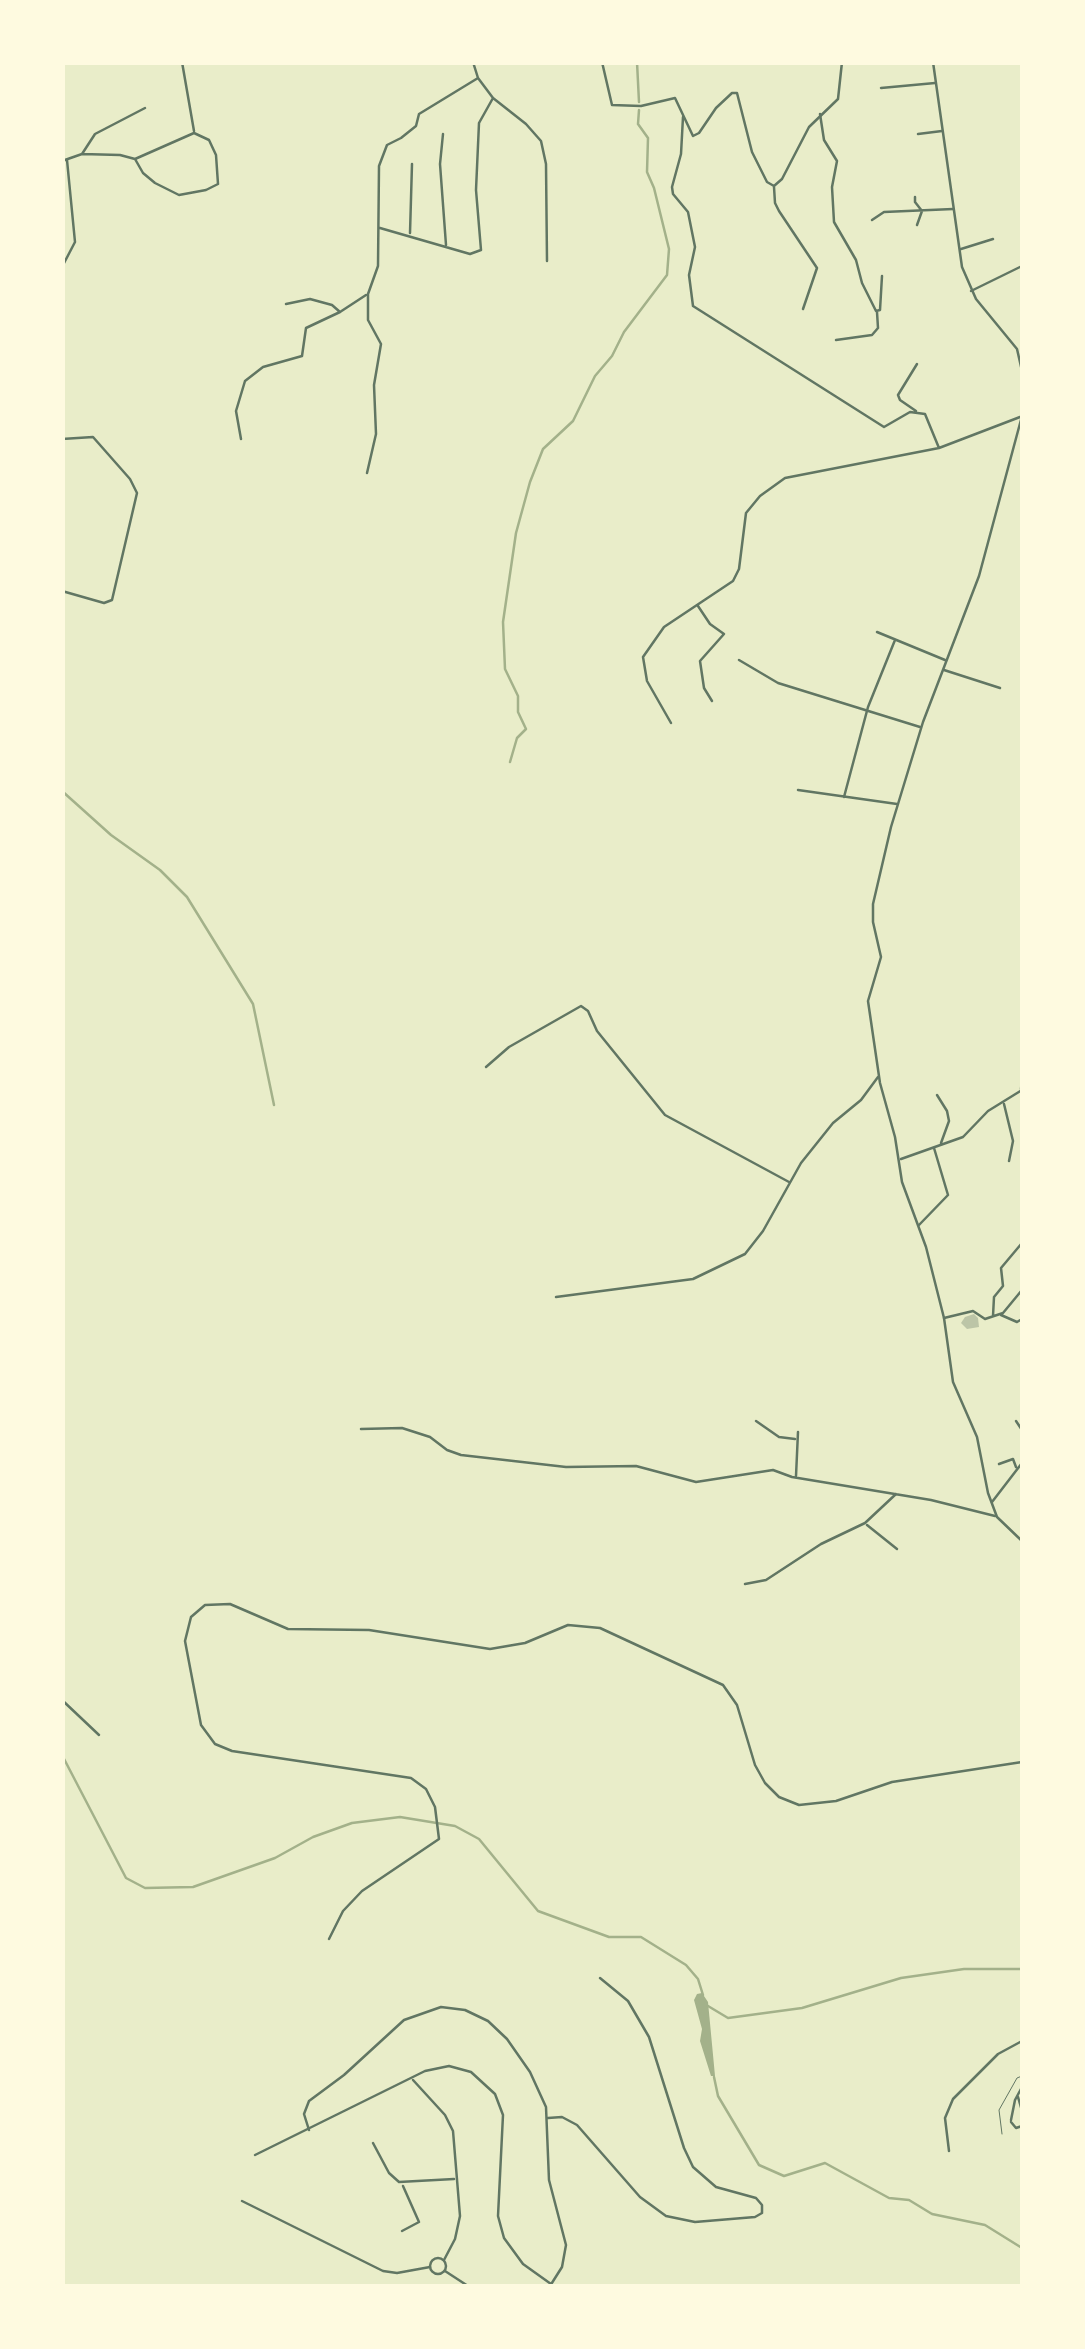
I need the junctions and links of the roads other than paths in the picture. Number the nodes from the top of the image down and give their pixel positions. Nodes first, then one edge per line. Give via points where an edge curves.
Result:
1 (182, 62) edge
2 (473, 62) edge
3 (602, 62) edge
4 (842, 62) edge
5 (933, 62) edge
6 (478, 78) junction
7 (936, 83) junction
8 (881, 88) dead end
9 (494, 98) junction
10 (144, 108) dead end
11 (820, 114) junction
12 (683, 116) junction
13 (944, 131) junction
14 (194, 132) junction
15 (443, 134) dead end
16 (918, 134) dead end
17 (82, 154) junction
18 (135, 159) junction
19 (65, 160) edge
20 (412, 164) dead end
21 (774, 186) junction
22 (915, 197) dead end
23 (954, 210) junction
24 (922, 211) junction
25 (872, 220) dead end
26 (917, 225) dead end
27 (379, 228) junction
28 (410, 235) junction
29 (993, 239) dead end
30 (446, 246) junction
31 (960, 250) junction
32 (547, 261) dead end
33 (1022, 266) edge
34 (62, 267) edge
35 (882, 276) dead end
36 (971, 291) junction
37 (368, 294) junction
38 (286, 304) dead end
39 (803, 309) dead end
40 (876, 311) junction
41 (340, 312) junction
42 (836, 340) dead end
43 (917, 364) dead end
44 (1022, 371) edge
45 (917, 412) junction
46 (1022, 416) edge
47 (62, 439) edge
48 (241, 439) dead end
49 (938, 448) junction
50 (367, 473) dead end
51 (62, 591) edge
52 (698, 606) junction
53 (876, 632) dead end
54 (895, 640) junction
55 (739, 660) dead end
56 (946, 660) junction
57 (942, 670) junction
58 (1000, 688) dead end
59 (712, 701) dead end
60 (867, 710) junction
61 (671, 723) dead end
62 (921, 728) junction
63 (798, 790) dead end
64 (844, 797) junction
65 (898, 804) junction
66 (486, 1067) dead end
67 (879, 1076) junction
68 (1022, 1078) edge
69 (1022, 1090) edge
70 (937, 1095) dead end
71 (1003, 1101) junction
72 (940, 1144) junction
73 (933, 1146) junction
74 (899, 1160) junction
75 (1010, 1162) dead end
76 (790, 1182) junction
77 (918, 1225) junction
78 (1022, 1243) edge
79 (1022, 1290) edge
80 (556, 1297) dead end
81 (999, 1314) junction
82 (992, 1316) junction
83 (944, 1318) junction
84 (1022, 1319) edge
85 (756, 1420) dead end
86 (1016, 1421) dead end
87 (361, 1429) dead end
88 (1022, 1430) edge
89 (798, 1432) dead end
90 (796, 1439) junction
91 (1022, 1463) edge
92 (999, 1464) dead end
93 (1017, 1470) junction
94 (796, 1478) junction
95 (896, 1494) junction
96 (992, 1503) junction
97 (997, 1516) junction
98 (865, 1522) junction
99 (1022, 1541) edge
100 (896, 1549) dead end
101 (745, 1584) dead end
102 (62, 1700) edge
103 (99, 1735) dead end
104 (1022, 1762) edge
105 (329, 1939) dead end
106 (600, 1978) dead end
107 (1022, 2041) edge
108 (1022, 2076) edge
109 (412, 2078) junction
110 (1021, 2089) edge
111 (1022, 2112) edge
112 (548, 2118) junction
113 (1011, 2120) junction
114 (1022, 2126) edge
115 (310, 2130) junction
116 (1002, 2134) dead end
117 (373, 2143) dead end
118 (949, 2151) dead end
119 (255, 2155) dead end
120 (457, 2179) junction
121 (404, 2184) junction
122 (242, 2201) dead end
123 (402, 2231) dead end
124 (444, 2260) junction
125 (430, 2267) junction
126 (445, 2270) junction
127 (468, 2286) edge
128 (551, 2286) edge

1 - 14 street
2 - 6 street
3 - 12 street via 612,105 676,98
4 - 11 street via 838,99
5 - 7 street
6 - 9 street
6 - 27 street via 420,114 416,126 386,145 378,166
7 - 8 street
7 - 13 street
9 - 30 street via 480,123 481,250 470,254
9 - 32 street via 541,140
10 - 17 street via 95,134
11 - 21 street
11 - 40 street via 824,140 837,161 834,222
12 - 21 street via 696,135 737,93 752,152
12 - 45 street via 672,187 688,212 695,247 692,306 884,427
13 - 16 street
13 - 23 street
14 - 18 street
14 - 18 street via 208,140 218,163 218,184 206,190 184,196 168,190
15 - 30 street
17 - 18 street
17 - 19 street
19 - 34 street via 75,242
20 - 28 street
21 - 39 street via 775,203 817,268
22 - 24 street
23 - 24 street
23 - 31 street
24 - 25 street via 884,212
24 - 26 street
27 - 28 street
27 - 37 street via 378,266
28 - 30 street
29 - 31 street
31 - 36 street
33 - 36 street
35 - 40 street
36 - 44 street via 1017,349
37 - 41 street
37 - 50 street via 368,320 380,344 376,434
38 - 41 street via 310,299
40 - 42 street via 880,318 872,336
41 - 48 street via 306,328 302,356 262,367 245,380 236,411
43 - 45 street via 898,394
45 - 49 street via 932,425
46 - 49 street
46 - 56 street via 979,576
47 - 51 street via 94,437 137,493 112,600 104,604
49 - 52 street via 785,478 746,513 733,581
52 - 59 street via 724,634 700,661
52 - 61 street via 664,627 643,657 647,681
53 - 54 street
54 - 56 street
54 - 60 street
55 - 60 street via 778,683
56 - 57 street
57 - 58 street
57 - 62 street
60 - 62 street
60 - 64 street
62 - 65 street
63 - 64 street
64 - 65 street
65 - 67 street via 872,913 881,957 868,1010
66 - 76 street via 581,1006 666,1115
67 - 74 street
67 - 76 street via 832,1123
68 - 69 street
69 - 71 street
70 - 72 street via 949,1121
71 - 72 street via 963,1136
71 - 75 street via 1013,1141
72 - 73 street
73 - 74 street
73 - 77 street via 948,1196
74 - 77 street
76 - 80 street via 744,1254 693,1279
77 - 83 street
78 - 82 street via 1002,1268
79 - 81 street
81 - 82 street
81 - 84 street
82 - 83 street via 972,1311
83 - 96 street via 952,1382 977,1436
85 - 90 street via 779,1437
86 - 88 street
87 - 94 street via 402,1428 461,1455 566,1468 636,1466 696,1482 772,1470
89 - 90 street
90 - 94 street
91 - 93 street
92 - 93 street via 1013,1459
93 - 96 street
94 - 95 street
95 - 97 street
95 - 98 street
96 - 97 street
97 - 99 street
98 - 100 street
98 - 101 street via 766,1580
102 - 103 street
104 - 105 street via 892,1782 800,1805 765,1783 737,1705 714,1678 600,1628 568,1625 490,1649 369,1630 288,1629 230,1604 205,1605 191,1617 185,1641 200,1726 215,1744 411,1778 435,1807 439,1839 362,1891
106 - 112 street via 628,2001 649,2037 695,2169 723,2191 758,2199 761,2214 695,2222 666,2216 640,2197 577,2125
107 - 118 street via 998,2054 953,2099 945,2118
108 - 116 lane via 999,2110
109 - 115 street
109 - 120 street via 450,2124
109 - 128 street via 437,2067 460,2068 495,2094 503,2115 501,2231 516,2258
110 - 111 street
110 - 113 street
111 - 113 street
112 - 115 street via 535,2079 498,2029 477,2014 440,2008 404,2020 309,2101 304,2114
112 - 128 street via 549,2180 566,2246
113 - 114 street
115 - 119 street
117 - 121 street via 390,2176
120 - 121 street
120 - 124 street via 458,2227
121 - 123 street via 419,2222
122 - 125 street via 380,2270
124 - 125 street via 434,2259
124 - 126 street
125 - 126 street via 436,2274
126 - 127 street

